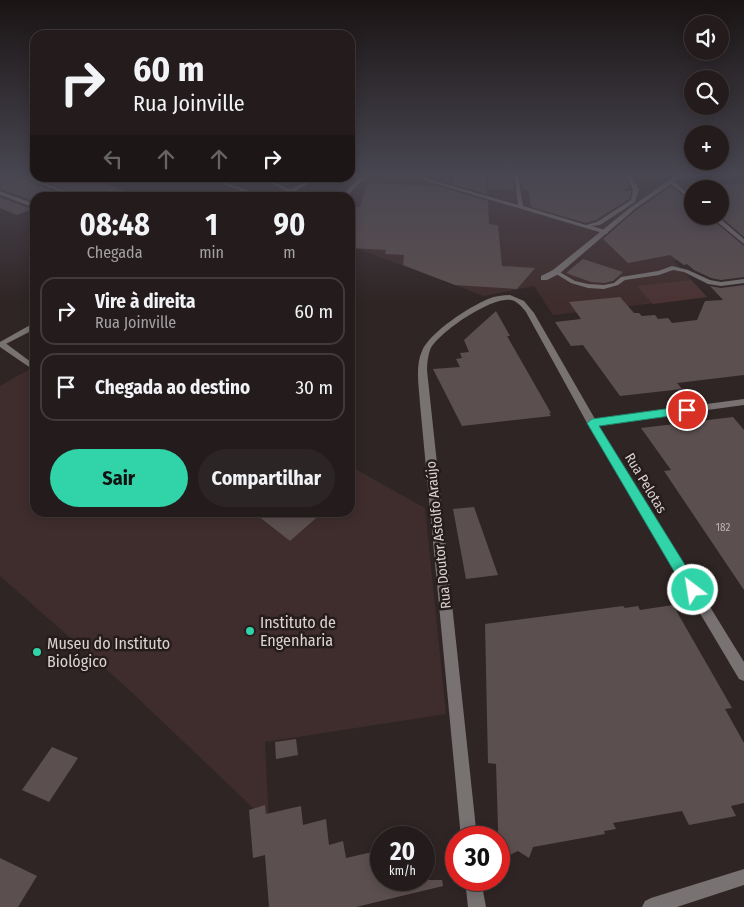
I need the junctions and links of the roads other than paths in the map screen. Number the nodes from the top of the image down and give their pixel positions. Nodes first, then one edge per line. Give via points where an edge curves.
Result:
1 (554, 216) edge
2 (610, 216) edge
3 (624, 216) edge
4 (581, 225) junction
5 (724, 225) edge
6 (606, 232) junction
7 (744, 242) edge
8 (556, 272) junction
9 (544, 278) dead end
10 (744, 280) edge
11 (525, 306) joint
12 (30, 329) edge
13 (1, 344) edge
14 (30, 365) edge
15 (744, 402) edge
16 (592, 423) junction
17 (744, 674) edge
18 (468, 826) edge
19 (744, 877) edge
20 (475, 891) edge
21 (477, 907) edge
22 (652, 907) edge

1 - 4 lane
2 - 4 lane via 598,224
3 - 6 street
4 - 6 lane
5 - 7 street
6 - 8 street
8 - 9 street
8 - 10 lane via 573,282 604,287 623,278 672,268 708,282 721,284
11 - 16 street, Rua Pelotas
11 - 18 street, Rua Doutor Astolfo Araújo via 513,298 490,301 436,338 426,348 424,362 425,404
12 - 13 street
13 - 14 lane
15 - 16 street
16 - 17 street, Rua Pelotas
19 - 22 street
20 - 21 street

